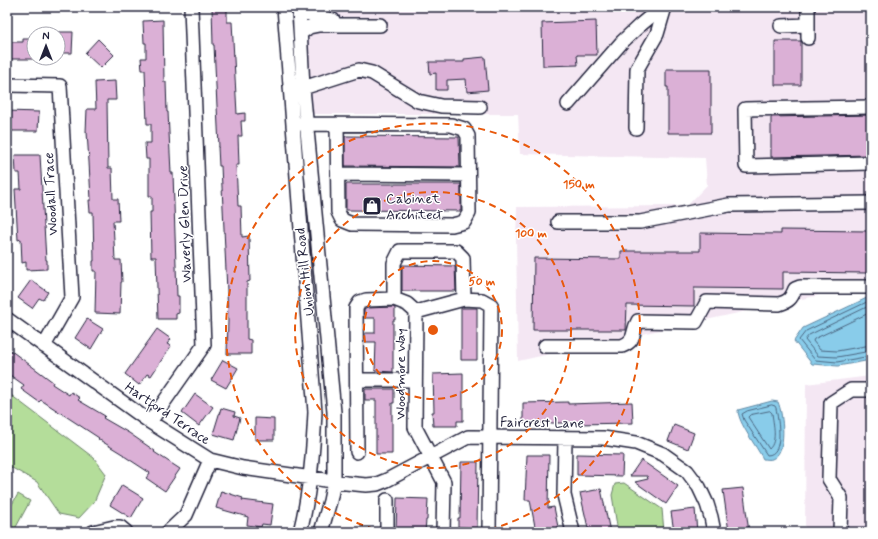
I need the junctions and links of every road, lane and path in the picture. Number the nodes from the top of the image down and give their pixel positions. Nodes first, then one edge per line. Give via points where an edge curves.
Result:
1 (191, 7) edge
2 (284, 7) edge
3 (663, 7) edge
4 (808, 7) edge
5 (299, 9) edge
6 (380, 24) dead end
7 (808, 24) junction
8 (338, 26) junction
9 (781, 26) dead end
10 (301, 33) junction
11 (808, 38) dead end
12 (7, 85) edge
13 (303, 88) junction
14 (568, 104) dead end
15 (480, 107) dead end
16 (871, 107) edge
17 (300, 124) junction
18 (337, 124) junction
19 (636, 128) dead end
20 (871, 163) edge
21 (338, 174) junction
22 (468, 175) junction
23 (871, 203) edge
24 (558, 222) dead end
25 (871, 287) edge
26 (394, 299) junction
27 (464, 299) junction
28 (416, 312) junction
29 (7, 319) edge
30 (44, 346) junction
31 (545, 346) dead end
32 (357, 380) junction
33 (415, 380) junction
34 (871, 390) edge
35 (150, 422) junction
36 (489, 437) junction
37 (565, 438) junction
38 (356, 452) dead end
39 (430, 457) junction
40 (210, 460) junction
41 (311, 478) junction
42 (334, 481) junction
43 (387, 500) dead end
44 (93, 532) edge
45 (126, 532) edge
46 (168, 532) edge
47 (300, 532) edge
48 (321, 532) edge
49 (387, 532) edge
50 (443, 532) edge
51 (489, 532) edge
52 (573, 532) edge
53 (714, 532) edge
54 (840, 532) edge

1 - 35 street, Waverly Glen Drive via 204,345
2 - 17 street, Union Hill Road
3 - 14 street via 622,42
3 - 19 street via 657,34 637,69
4 - 7 street
5 - 8 street via 334,21
5 - 10 street, Union Hill Road
6 - 8 street
7 - 9 street
7 - 11 street
8 - 10 street via 319,25 309,27
10 - 13 street, Union Hill Road
12 - 30 street, Woodall Trace via 60,86 72,297
13 - 15 street via 359,70 372,73 418,101 441,106
13 - 17 street, Union Hill Road
16 - 20 street via 745,109 746,166
17 - 18 street
17 - 41 street, Union Hill Road via 315,412
17 - 42 street, Union Hill Road via 334,412
18 - 21 street
18 - 22 street via 451,125 464,128 468,136
21 - 22 street
21 - 22 street via 338,212 342,220 352,224 445,225 464,222 469,213
23 - 24 street via 729,205 640,222
25 - 31 street via 800,287 794,289 792,298 779,304 707,302 696,322 638,321 630,343 622,346
26 - 27 street via 394,262 400,252 448,251 456,251 463,258
26 - 28 street via 407,304
26 - 32 street via 366,300 360,302 356,308
27 - 28 street
27 - 36 street via 482,300 491,305
28 - 33 street, Woodmore Way
29 - 30 street, Hartford Terrace
30 - 35 street, Hartford Terrace
32 - 33 street
32 - 38 street
33 - 39 street, Woodmore Way via 415,427
34 - 54 street via 851,390 831,403 829,479 841,498
35 - 40 street, Hartford Terrace
36 - 37 street, Faircrest Lane
36 - 39 street, Faircrest Lane via 468,437
36 - 51 street
37 - 52 street via 564,494
37 - 53 street, Faircrest Lane via 603,438 636,443 663,454 687,471 699,487
39 - 42 street, Faircrest Lane via 377,484
39 - 50 street, Woodmore Way via 444,482
40 - 41 street, Hartford Terrace via 243,468
40 - 46 street via 186,516
41 - 42 street, Hartford Terrace
41 - 47 street, Union Hill Road
42 - 48 street, Union Hill Road
43 - 49 street
44 - 45 street via 114,527 120,527

